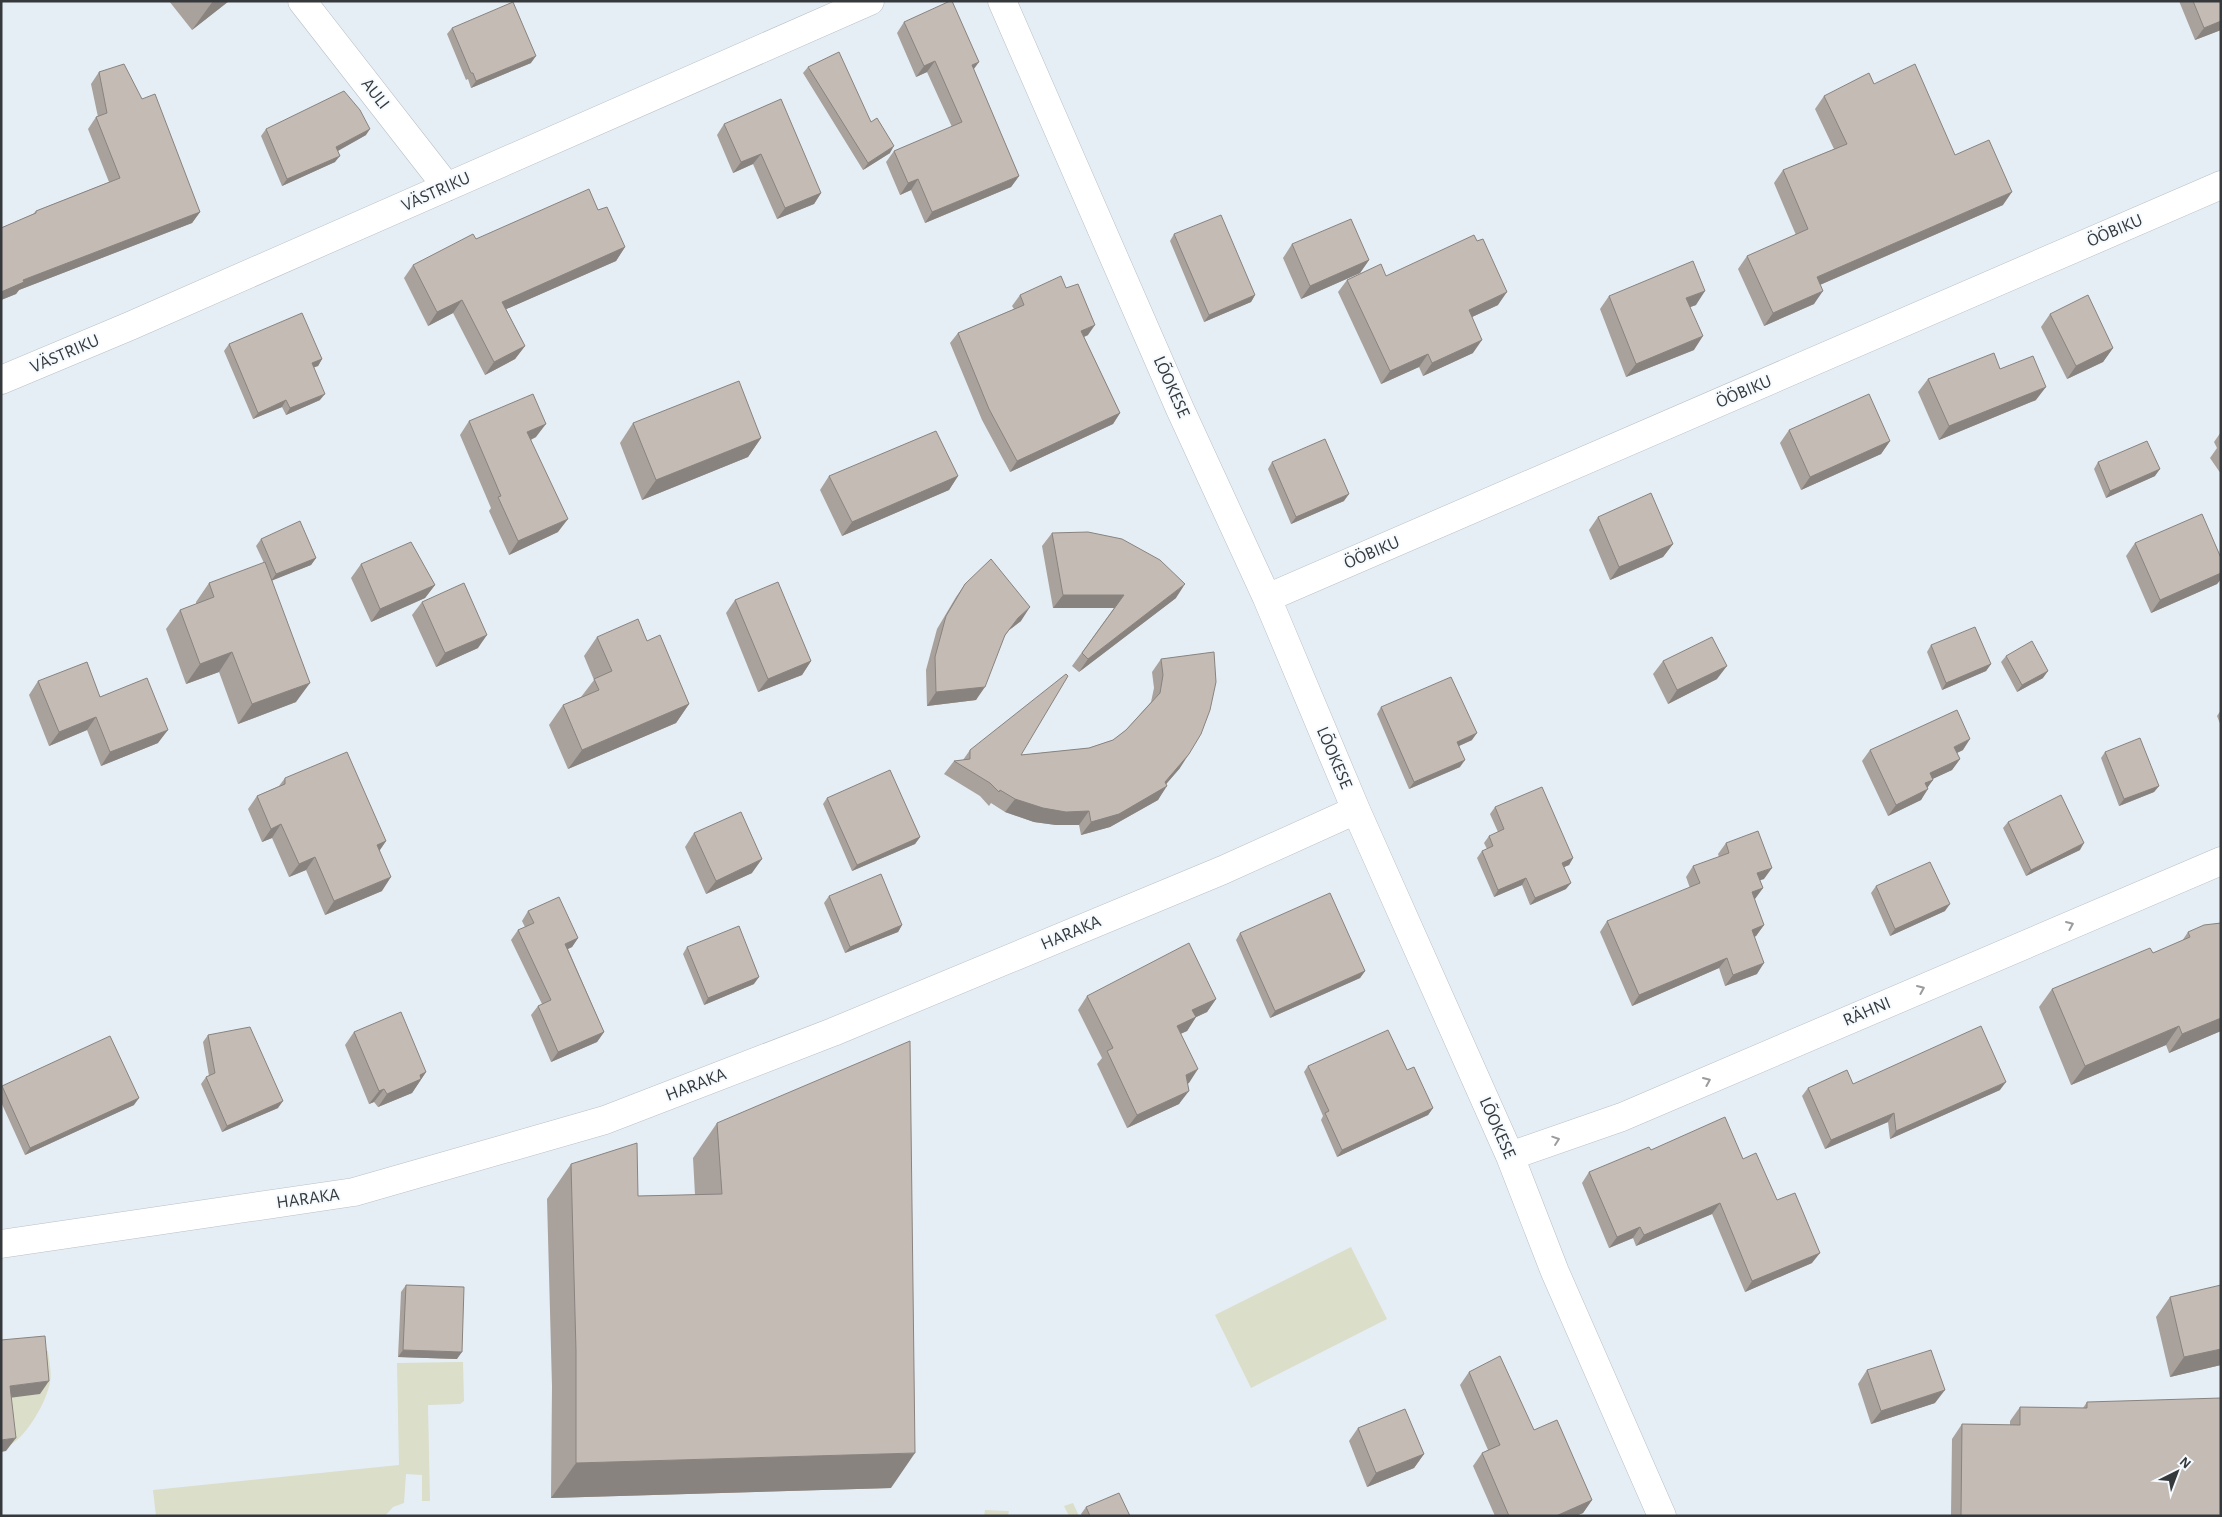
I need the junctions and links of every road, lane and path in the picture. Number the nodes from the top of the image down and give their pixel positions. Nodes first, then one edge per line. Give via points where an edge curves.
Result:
1 (302, 1) edge
2 (870, 1) edge
3 (1002, 1) edge
4 (2221, 186) edge
5 (447, 187) junction
6 (1, 380) edge
7 (1267, 598) junction
8 (1356, 810) junction
9 (2221, 861) edge
10 (1510, 1156) junction
11 (1, 1244) edge
12 (1662, 1516) edge

1 - 5 street, AULI
2 - 5 street, VÄSTRIKU
3 - 7 street, LÕOKESE via 1176,400
4 - 7 street, ÖÖBIKU
5 - 6 street, VÄSTRIKU
7 - 8 street, LÕOKESE
8 - 10 street, LÕOKESE
8 - 11 street, HARAKA via 1223,870 833,1032 606,1120 354,1192
10 -> 9 street, RÄHNI via 1622,1117
10 - 12 street, LÕOKESE via 1556,1272

